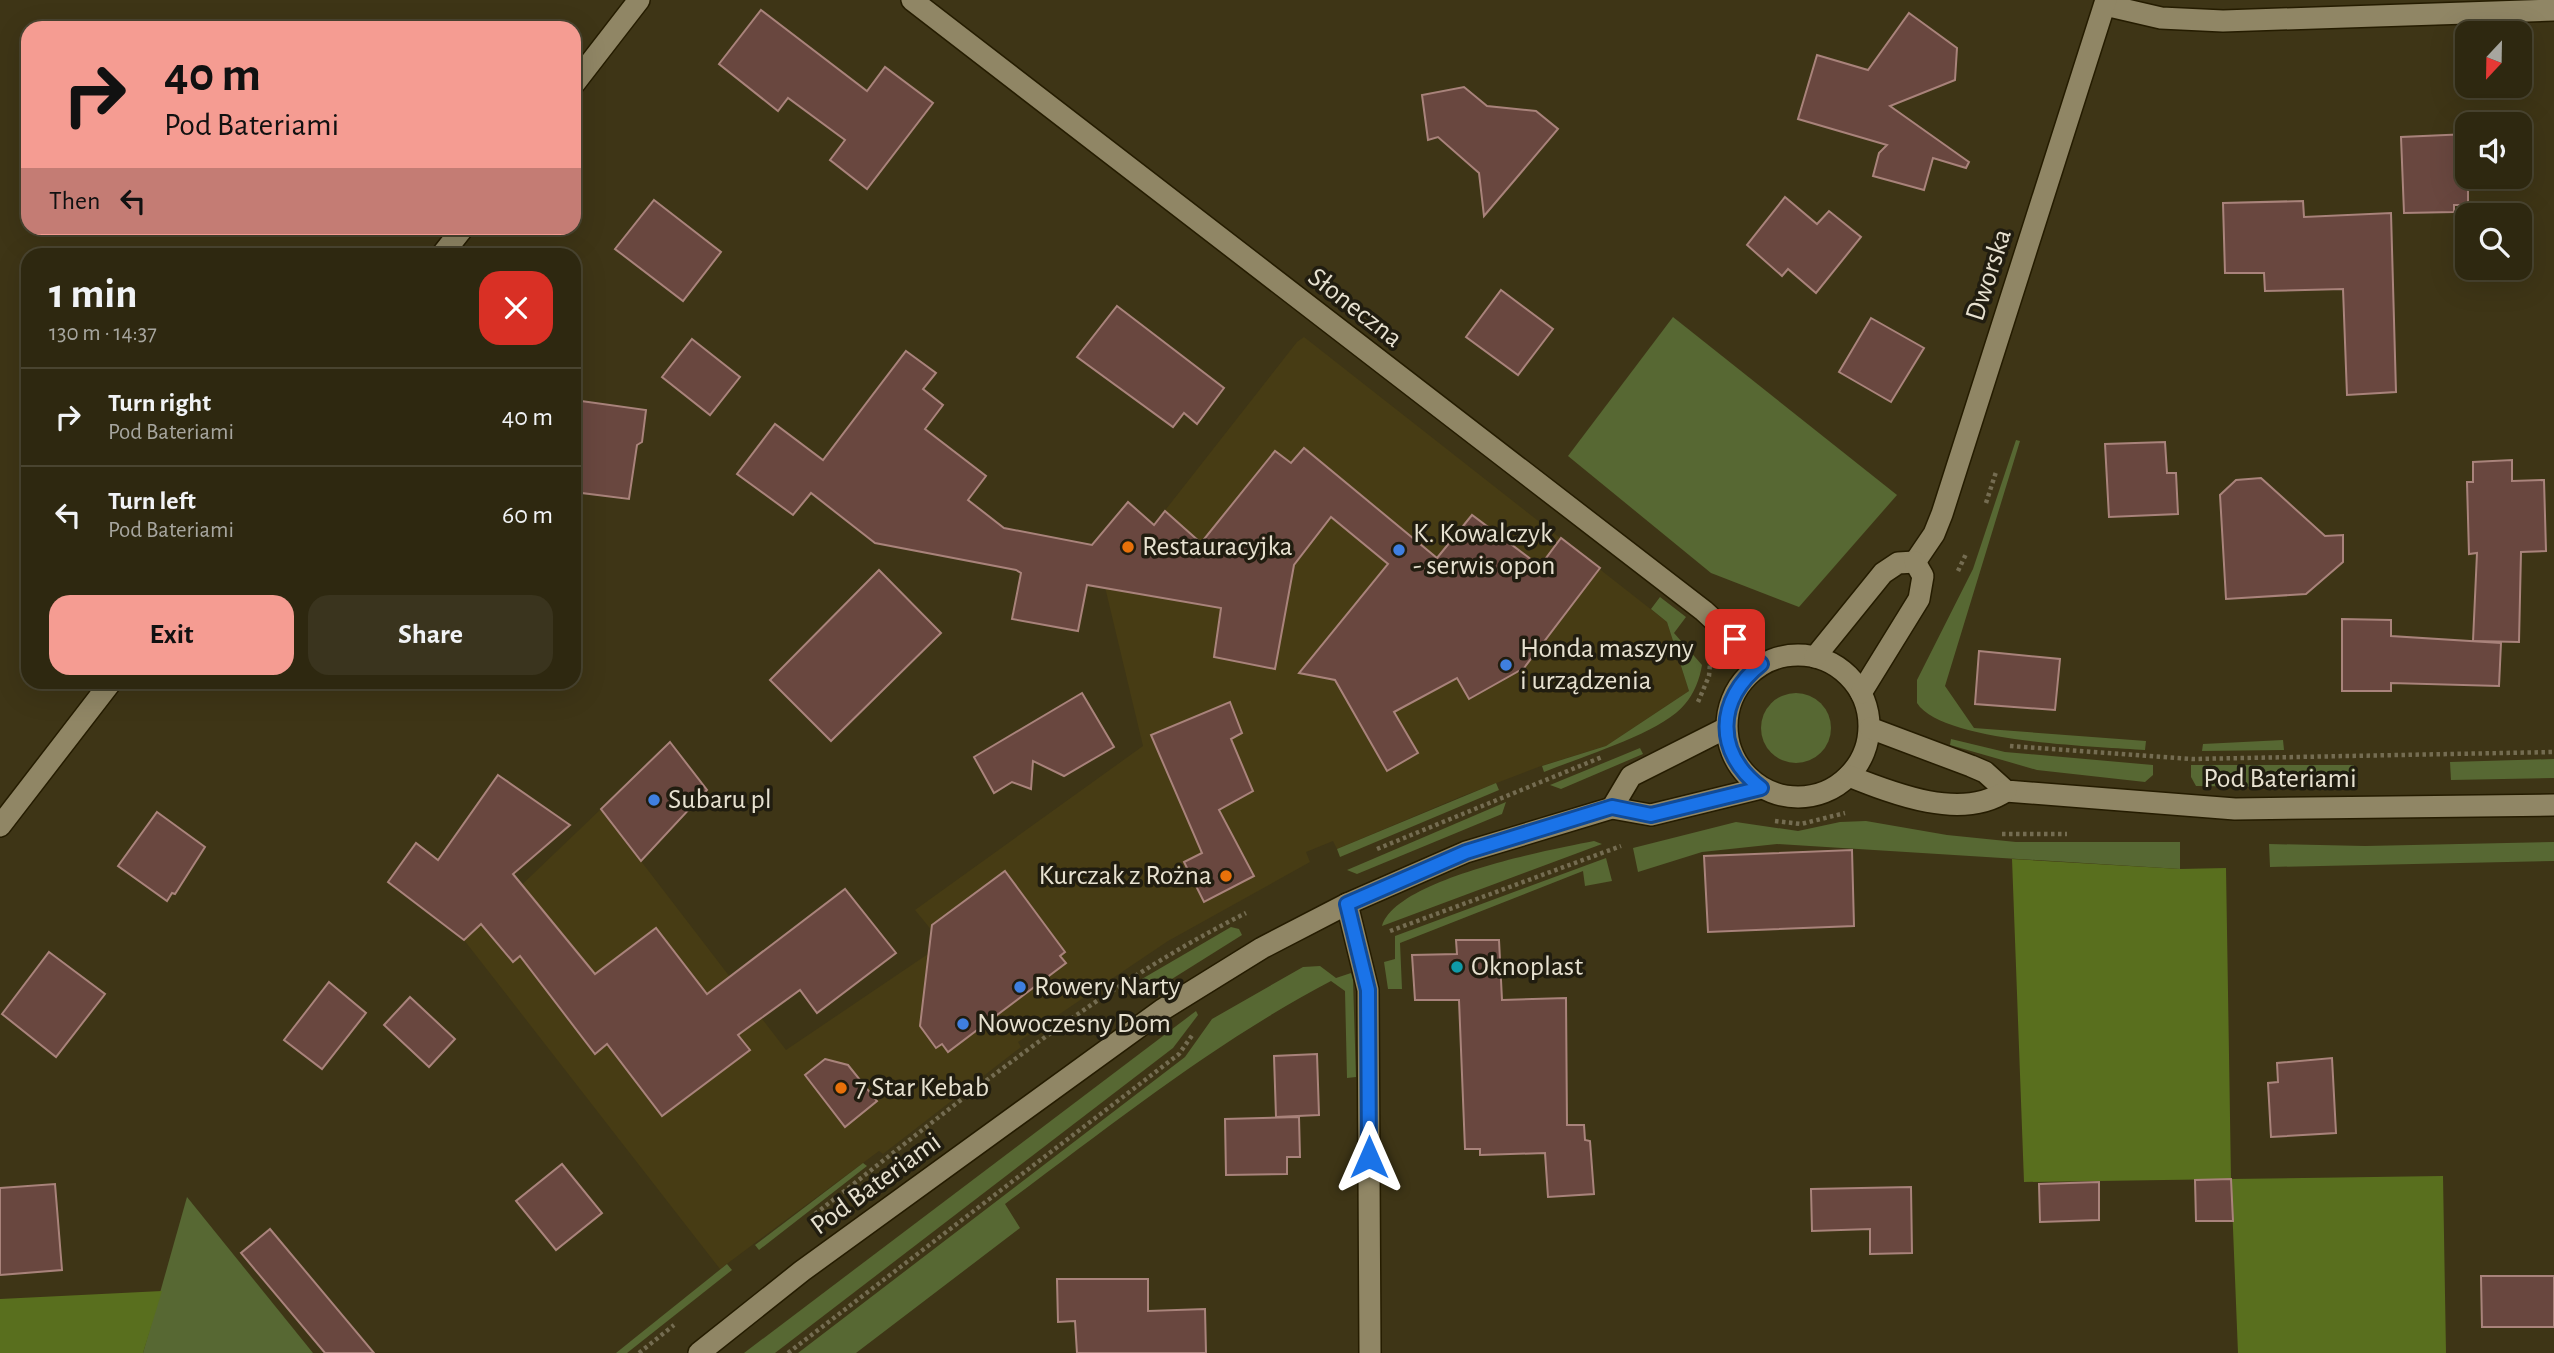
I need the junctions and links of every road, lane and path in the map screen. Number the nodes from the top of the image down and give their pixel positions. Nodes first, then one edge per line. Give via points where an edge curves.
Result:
1 (639, 0) edge
2 (912, 0) edge
3 (2106, 3) edge
4 (2554, 10) edge
5 (581, 75) edge
6 (1916, 562) junction
7 (1815, 657) junction
8 (1761, 664) junction
9 (106, 689) edge
10 (1861, 693) junction
11 (1726, 728) junction
12 (1870, 728) junction
13 (2001, 744) dead end
14 (2554, 752) edge
15 (1849, 776) junction
16 (1761, 788) junction
17 (2006, 791) junction
18 (2554, 805) edge
19 (1612, 807) junction
20 (1852, 812) dead end
21 (1762, 817) dead end
22 (0, 826) edge
23 (1991, 832) dead end
24 (2079, 834) dead end
25 (1634, 842) dead end
26 (1347, 904) junction
27 (1360, 958) junction
28 (1201, 1024) dead end
29 (699, 1353) edge
30 (788, 1353) edge
31 (1370, 1353) edge

1 - 5 street
2 - 8 street, Słoneczna via 1704,611
3 - 4 street via 2161,18 2223,21
3 - 6 street, Dworska via 1942,514
6 - 7 street via 1898,563 1883,573
6 - 10 street via 1923,576 1919,599
7 - 8 street via 1797,654
7 - 10 street via 1848,675
8 - 11 street via 1735,691
9 - 22 street
10 - 12 street
11 - 16 street via 1737,764
11 - 19 street via 1631,776
12 - 15 street via 1862,758
12 - 17 street via 1985,772
13 - 14 path via 2193,759
15 - 16 street, Pod Bateriami via 1831,790 1809,797 1787,797
15 - 17 street, Pod Bateriami via 1929,801 1982,803
16 - 19 street, Pod Bateriami via 1651,815
17 - 18 street, Pod Bateriami via 2235,809
19 - 26 street, Pod Bateriami via 1466,852
20 - 21 path via 1801,824
23 - 24 path
25 - 27 path via 1388,932 1385,947
26 - 27 street
26 - 29 street, Pod Bateriami via 1262,948 1162,1010 802,1270
27 - 31 street via 1368,990
28 - 30 path via 1179,1054

